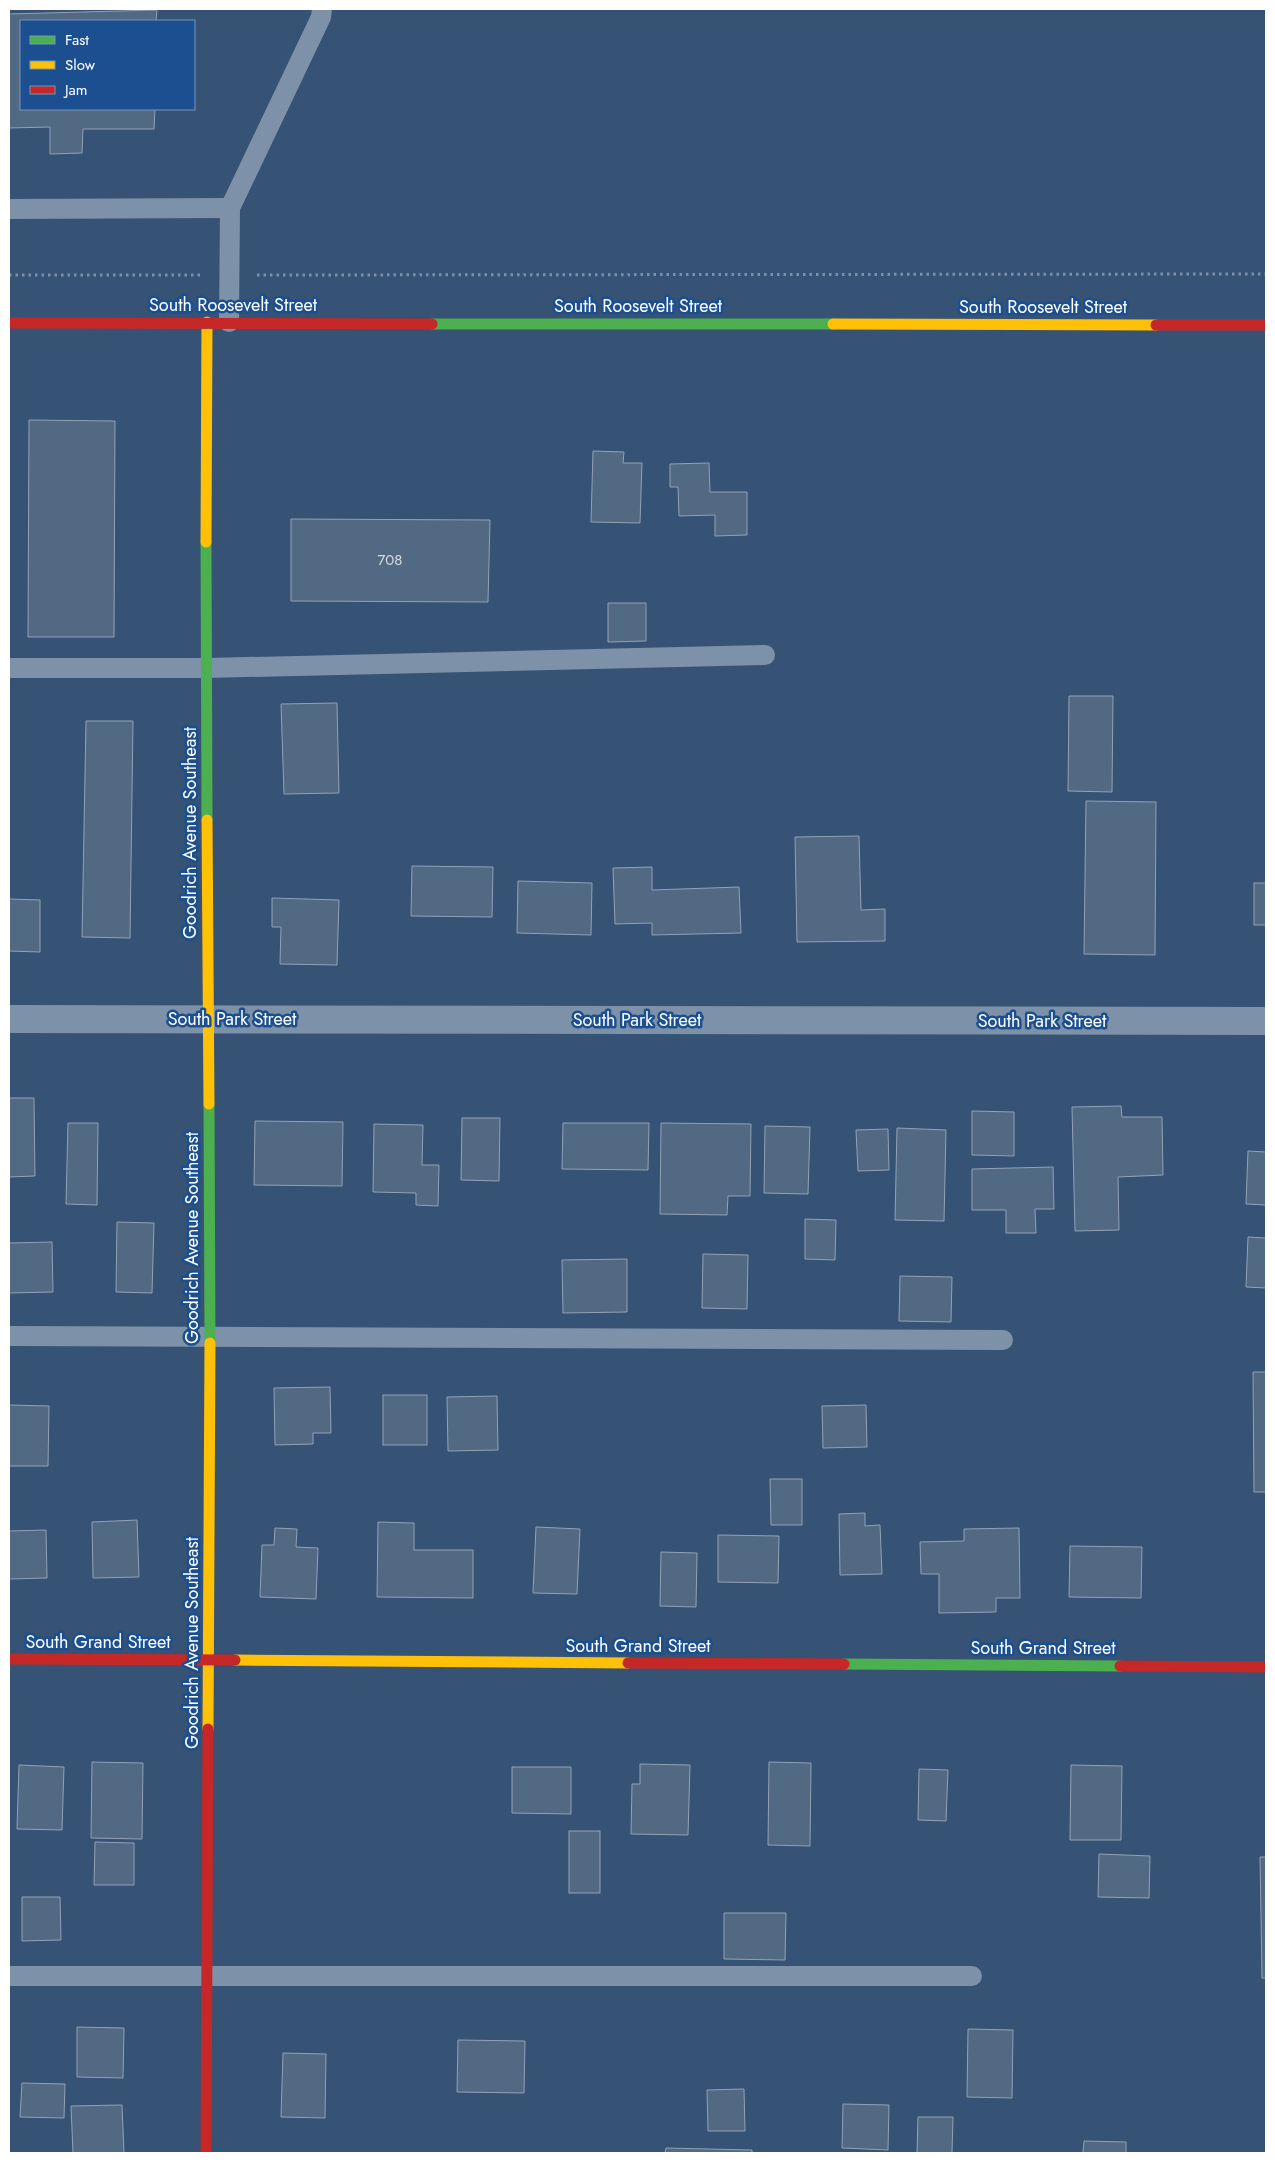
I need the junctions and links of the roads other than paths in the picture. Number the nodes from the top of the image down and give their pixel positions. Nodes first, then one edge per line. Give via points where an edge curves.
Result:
1 (322, 9) edge
2 (230, 208) junction
3 (9, 209) edge
4 (207, 322) junction
5 (229, 322) junction
6 (9, 323) edge
7 (1266, 325) edge
8 (764, 655) dead end
9 (9, 668) edge
10 (206, 668) junction
11 (9, 1019) edge
12 (209, 1020) junction
13 (1266, 1021) edge
14 (9, 1336) edge
15 (210, 1336) junction
16 (1003, 1340) dead end
17 (9, 1660) edge
18 (210, 1660) junction
19 (1266, 1668) edge
20 (9, 1976) edge
21 (206, 1976) junction
22 (972, 1976) dead end
23 (206, 2153) edge

1 - 2 lane
2 - 3 lane
2 - 5 lane
4 - 5 street, South Roosevelt Street
4 - 6 street, South Roosevelt Street
4 - 10 street, Goodrich Avenue Southeast
5 - 7 street, South Roosevelt Street
8 - 10 lane
9 - 10 lane
10 - 12 street, Goodrich Avenue Southeast
11 - 12 street, South Park Street
12 - 13 street, South Park Street
12 - 15 street, Goodrich Avenue Southeast
14 - 15 lane
15 - 16 lane
15 - 18 street, Goodrich Avenue Southeast
17 - 18 street, South Grand Street
18 - 19 street, South Grand Street
18 - 21 street, Goodrich Avenue Southeast
20 - 21 lane
21 - 22 lane
21 - 23 street, Goodrich Avenue Southeast

